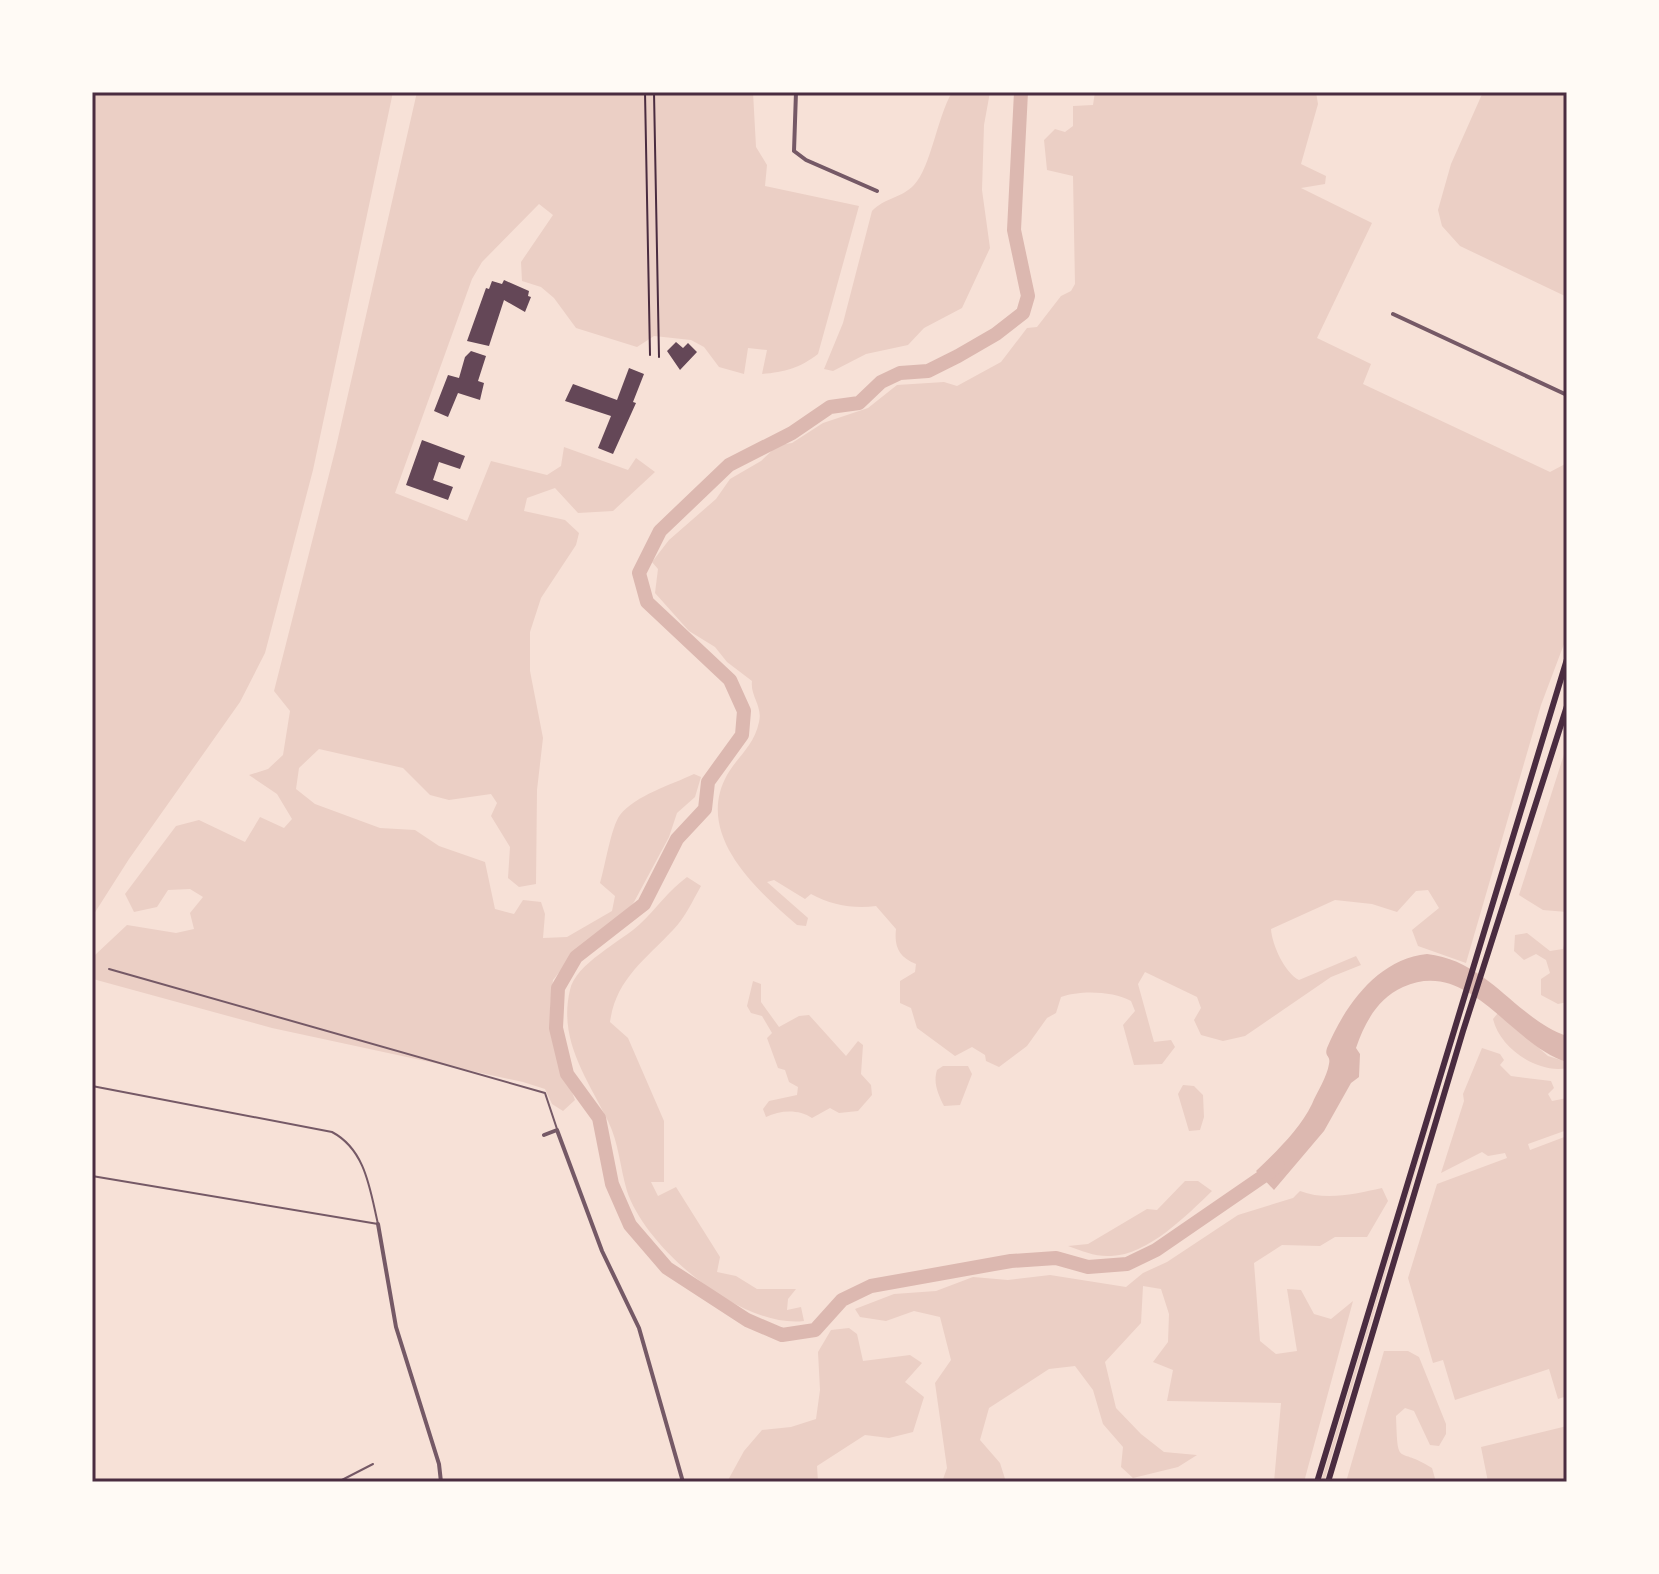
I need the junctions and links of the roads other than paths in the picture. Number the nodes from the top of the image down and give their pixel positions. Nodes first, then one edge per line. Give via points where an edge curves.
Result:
1 (796, 92) edge
2 (877, 191) dead end
3 (1393, 314) dead end
4 (1567, 395) edge
5 (1567, 659) edge
6 (1567, 706) edge
7 (109, 969) dead end
8 (92, 1086) edge
9 (557, 1130) junction
10 (544, 1135) dead end
11 (92, 1176) edge
12 (378, 1224) junction
13 (373, 1464) dead end
14 (338, 1482) edge
15 (441, 1482) edge
16 (683, 1482) edge
17 (1317, 1482) edge
18 (1328, 1482) edge

1 - 2 street via 794,151
3 - 4 street
5 - 17 main road
6 - 18 main road
7 - 9 lane via 545,1093
8 - 12 lane via 332,1132 357,1152
9 - 10 street
9 - 16 street via 602,1251 639,1328
11 - 12 lane
12 - 15 street via 396,1327
13 - 14 lane

